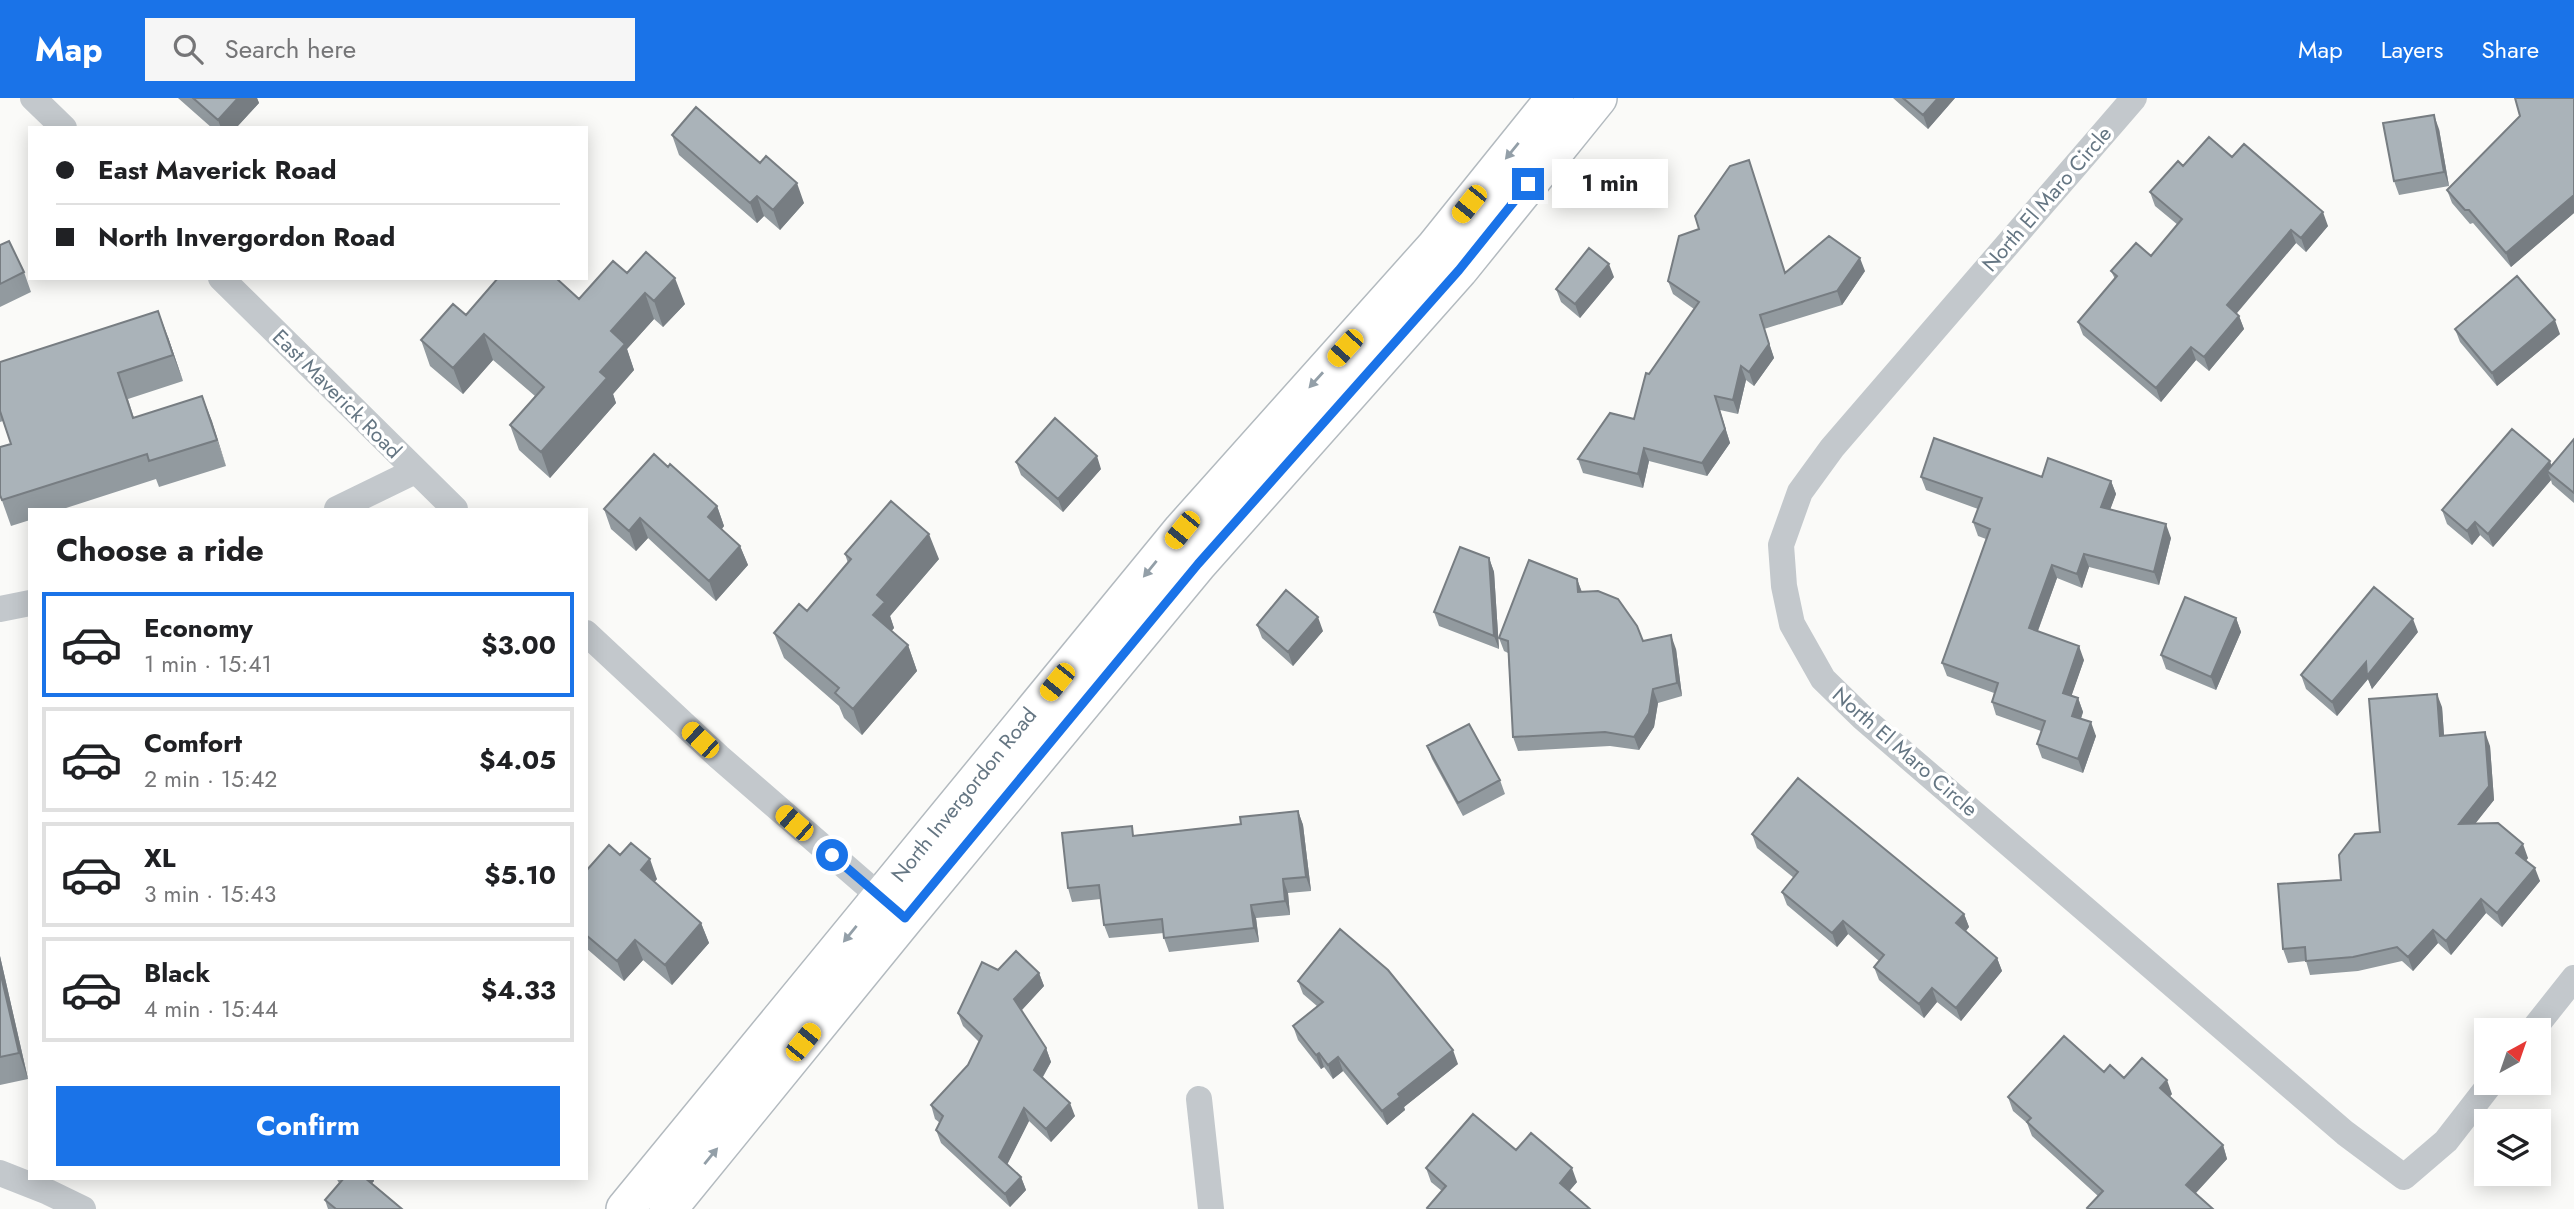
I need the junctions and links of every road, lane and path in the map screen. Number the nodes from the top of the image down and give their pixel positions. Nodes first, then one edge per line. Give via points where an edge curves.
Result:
1 (33, 98) edge
2 (1555, 98) edge
3 (1598, 98) edge
4 (2134, 98) edge
5 (62, 126) edge
6 (222, 280) edge
7 (415, 471) junction
8 (339, 508) edge
9 (454, 508) edge
10 (28, 603) edge
11 (0, 609) edge
12 (588, 635) edge
13 (892, 908) junction
14 (2574, 978) edge
15 (2542, 1018) edge
16 (2481, 1096) edge
17 (1199, 1099) dead end
18 (0, 1173) edge
19 (83, 1209) edge
20 (625, 1209) edge
21 (668, 1209) edge
22 (1211, 1209) edge

1 - 5 street
2 -> 13 street, North Invergordon Road via 1435,247 1182,530
3 - 13 street, North Invergordon Road via 1459,270
4 - 16 street, North El Maro Circle via 1832,448 1800,492 1781,545 1792,624 1823,680 1863,718 2345,1133 2404,1177 2446,1141
6 - 7 street, East Maverick Road
7 - 8 street
7 - 9 street, East Maverick Road
10 - 11 street
12 - 13 street
13 -> 20 street, North Invergordon Road
21 -> 13 street, North Invergordon Road
14 - 15 street
17 - 22 street
18 - 19 street

